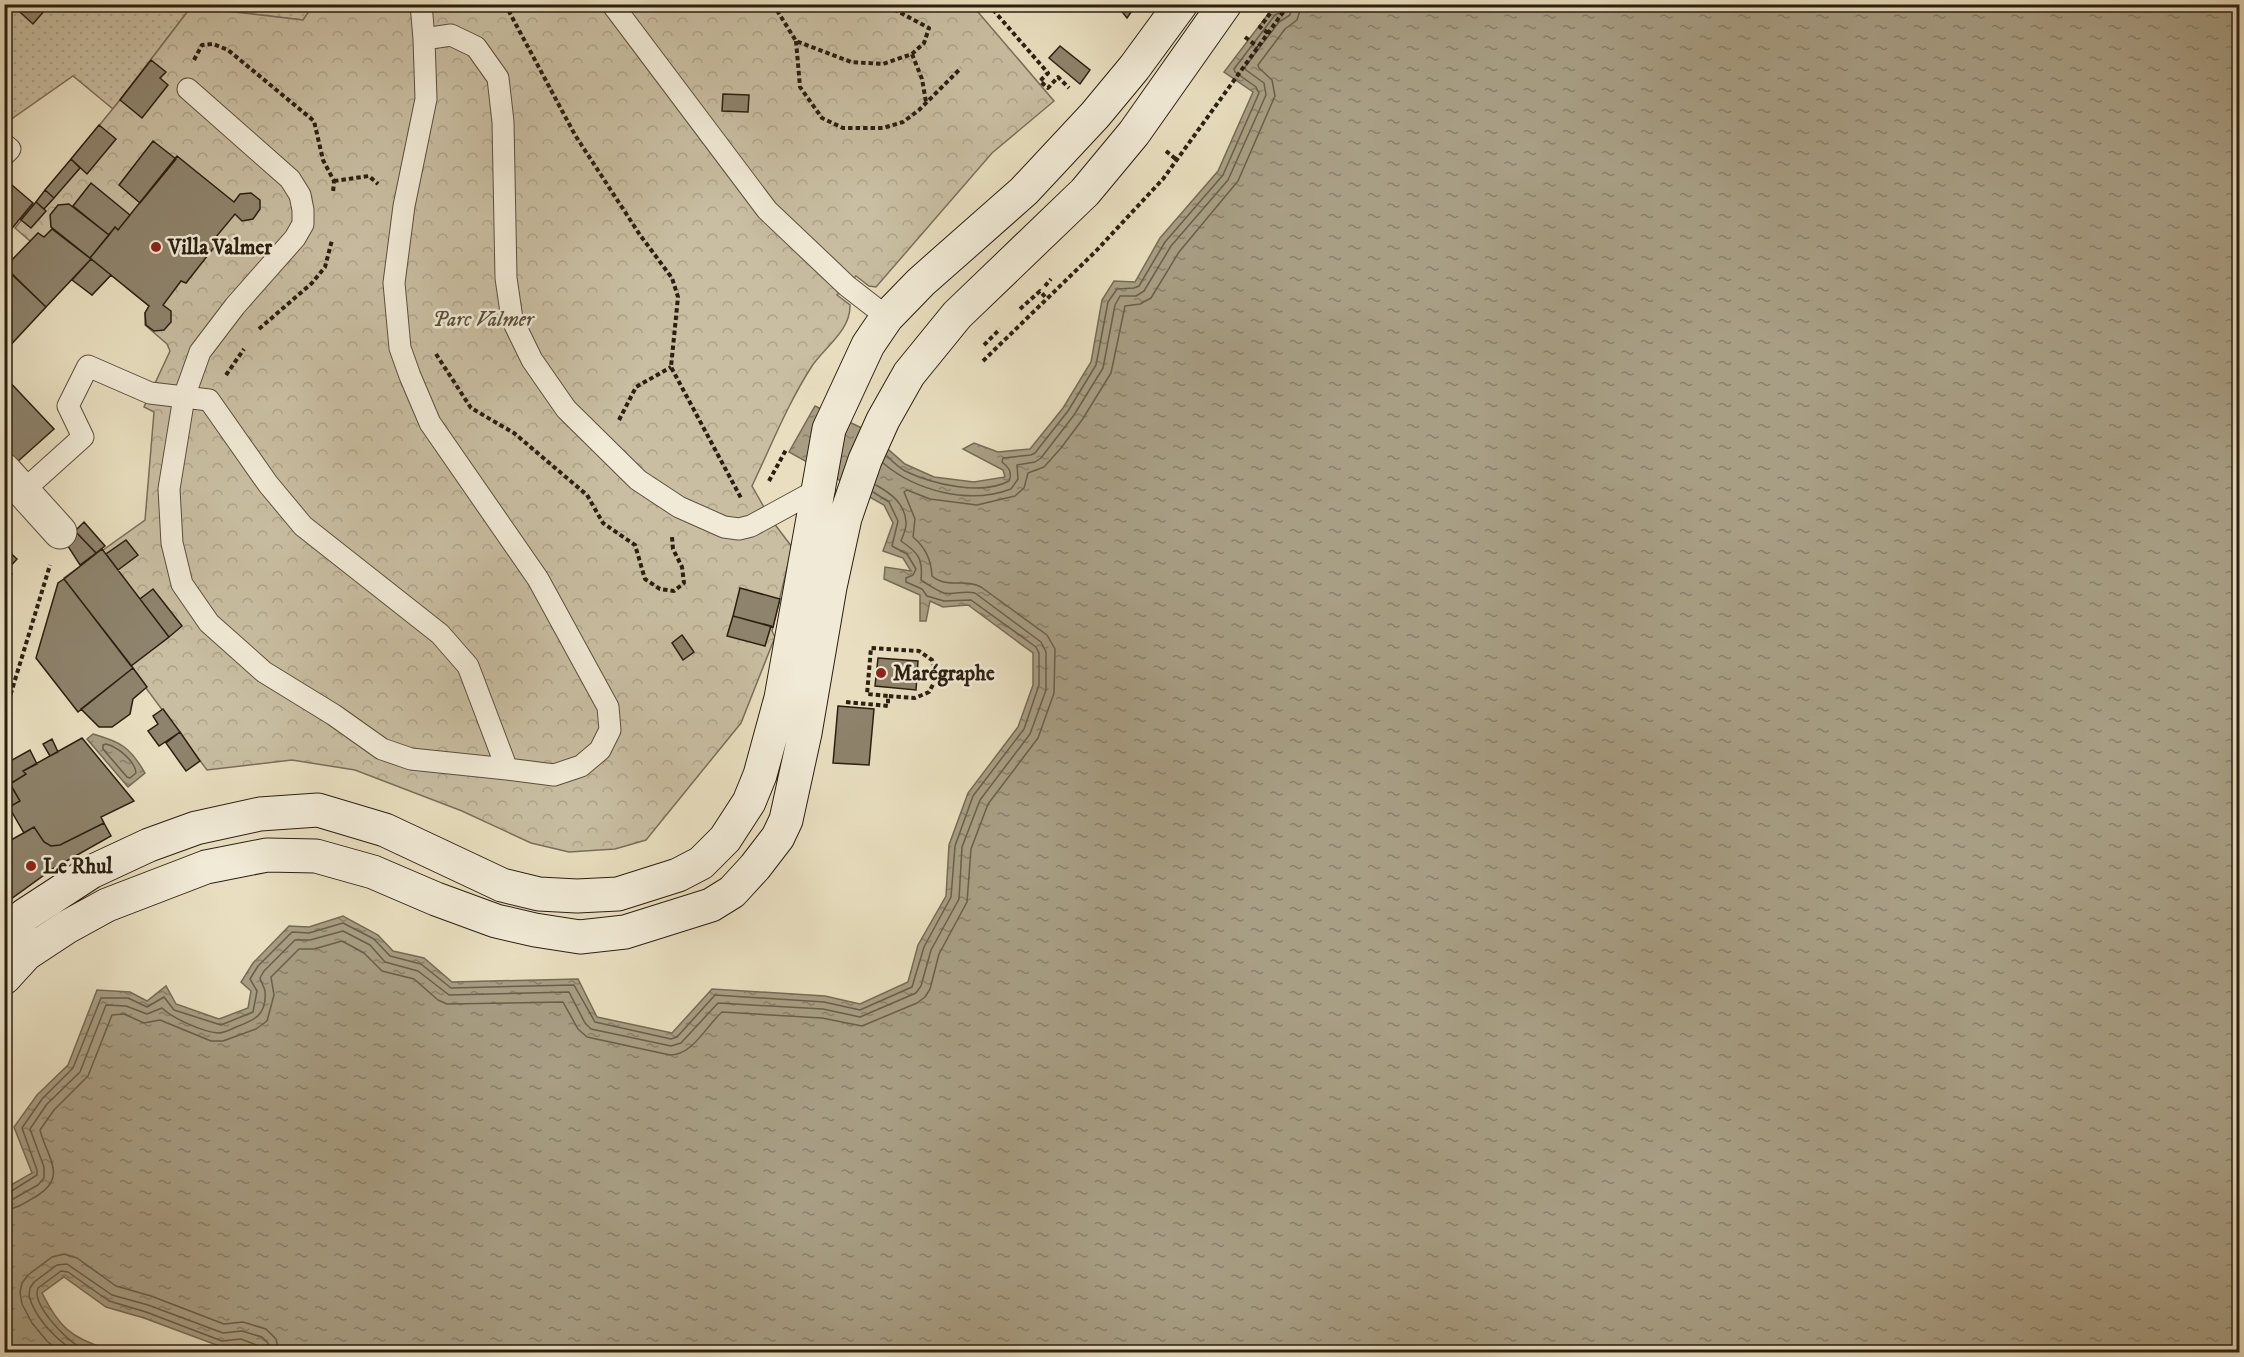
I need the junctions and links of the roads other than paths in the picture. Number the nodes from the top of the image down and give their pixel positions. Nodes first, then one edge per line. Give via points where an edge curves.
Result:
1 (421, 4) edge
2 (612, 4) edge
3 (1181, 4) edge
4 (1225, 4) edge
5 (424, 39) junction
6 (188, 89) dead end
7 (4, 144) edge
8 (4, 155) edge
9 (887, 317) junction
10 (184, 397) junction
11 (14, 481) edge
12 (811, 499) junction
13 (848, 507) junction
14 (60, 532) road end
15 (507, 769) junction
16 (4, 936) edge
17 (4, 978) edge

1 - 5 lane
2 - 9 lane via 767,210 847,286
3 - 9 main road via 1095,115 1024,191
4 - 13 main road via 1099,175 957,315 909,374 883,420
5 - 12 lane via 451,35 476,47 498,78 504,122 506,278 512,319 532,360 566,409 638,480 679,507 724,527 751,526
5 - 15 lane via 426,99 404,206 394,283 400,348 430,423 538,579 608,707 610,730 600,750 580,766 554,775
6 - 10 lane via 290,179 300,195 303,224 200,352
7 - 8 lane via 10,149
9 - 12 main road via 843,395 829,429
10 - 11 lane via 150,393 88,366 68,406 83,436
10 - 15 lane via 209,400 303,526 440,634 468,666
10 - 15 lane via 169,489 172,543 182,584 209,623 264,672 382,749 411,759
11 - 14 main road
12 - 13 lane
12 - 16 main road via 781,698 760,775 749,802 725,839 701,862 678,875 618,894 539,894 502,885 374,826 318,810 260,814 196,828 91,872 25,915
13 - 17 main road via 786,820 755,867 732,892 711,905 625,932 580,937 496,921 373,872 316,856 267,855 206,867 107,905 26,954

